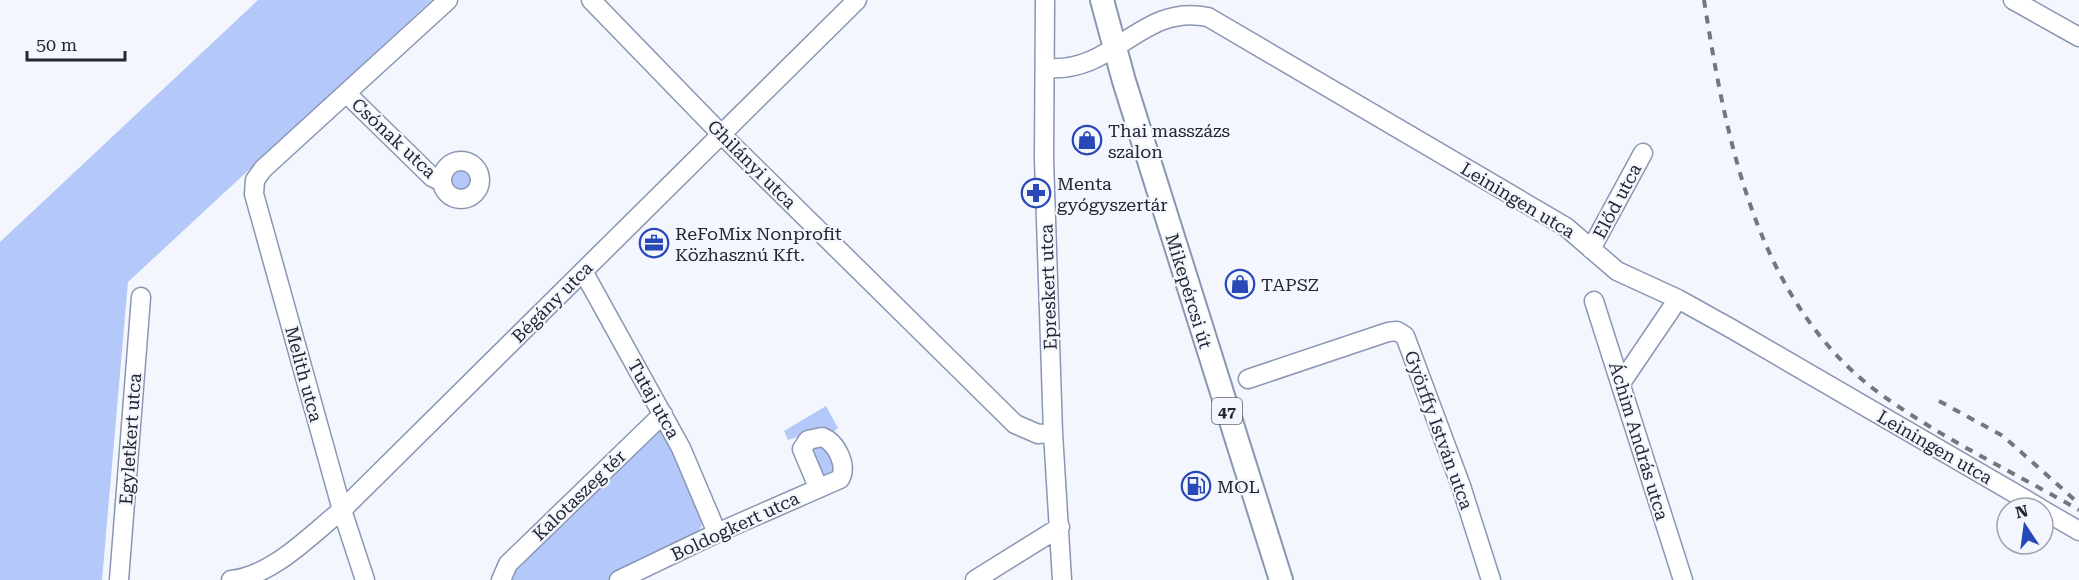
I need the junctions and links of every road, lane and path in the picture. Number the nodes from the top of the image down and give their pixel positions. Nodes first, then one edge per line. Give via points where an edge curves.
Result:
1 (448, 0) edge
2 (591, 0) edge
3 (857, 0) edge
4 (1045, 0) edge
5 (1102, 0) edge
6 (2013, 0) edge
7 (2079, 37) edge
8 (1114, 49) junction
9 (1046, 68) junction
10 (346, 93) junction
11 (723, 136) junction
12 (1643, 153) dead end
13 (263, 169) joint
14 (442, 182) dead end
15 (1591, 249) junction
16 (583, 271) junction
17 (141, 297) dead end
18 (1678, 299) junction
19 (1594, 302) dead end
20 (1248, 379) dead end
21 (1621, 383) junction
22 (663, 414) junction
23 (1053, 433) junction
24 (818, 487) dead end
25 (2019, 496) edge
26 (342, 510) junction
27 (2055, 517) edge
28 (1060, 527) junction
29 (2079, 531) edge
30 (717, 533) junction
31 (119, 580) edge
32 (231, 580) edge
33 (365, 580) edge
34 (501, 580) edge
35 (620, 580) edge
36 (975, 580) edge
37 (1062, 580) edge
38 (1281, 580) edge
39 (1491, 580) edge
40 (1683, 580) edge

1 - 10 street, Csónak utca
2 - 11 street, Ghilányi utca
3 - 11 street, Bégány utca
4 - 9 street
5 - 8 main road, Mikepércsi út / 47
6 - 7 street
8 - 9 street via 1092,62 1063,69
8 - 15 street, Leiningen utca via 1166,18 1183,14 1208,17 1566,227
8 - 38 main road, Mikepércsi út / 47
9 - 23 street, Epreskert utca via 1044,159
10 - 13 street, Csónak utca
10 - 14 street, Csónak utca via 432,177
11 - 16 street, Bégány utca
11 - 23 street, Ghilányi utca via 1016,424 1038,434
12 - 15 street, Előd utca
13 - 26 street, Melith utca via 255,180 254,194
15 - 18 street, Leiningen utca via 1617,271
16 - 22 street, Tutaj utca
16 - 26 street, Bégány utca
17 - 31 street, Egyletkert utca
18 - 21 street
18 - 25 street, Leiningen utca
19 - 21 street, Áchim András utca
20 - 39 street, Györffy István utca via 1388,332 1405,336
21 - 40 street, Áchim András utca
22 - 30 street, Tutaj utca
22 - 34 street, Kalotaszeg tér via 508,564
23 - 28 street, Epreskert utca
24 - 30 street, Boldogkert utca
26 - 32 street, Bégány utca via 282,558 262,570
26 - 33 street, Melith utca
27 - 29 street, Leiningen utca
28 - 36 street
28 - 37 street, Epreskert utca
30 - 35 street, Boldogkert utca

